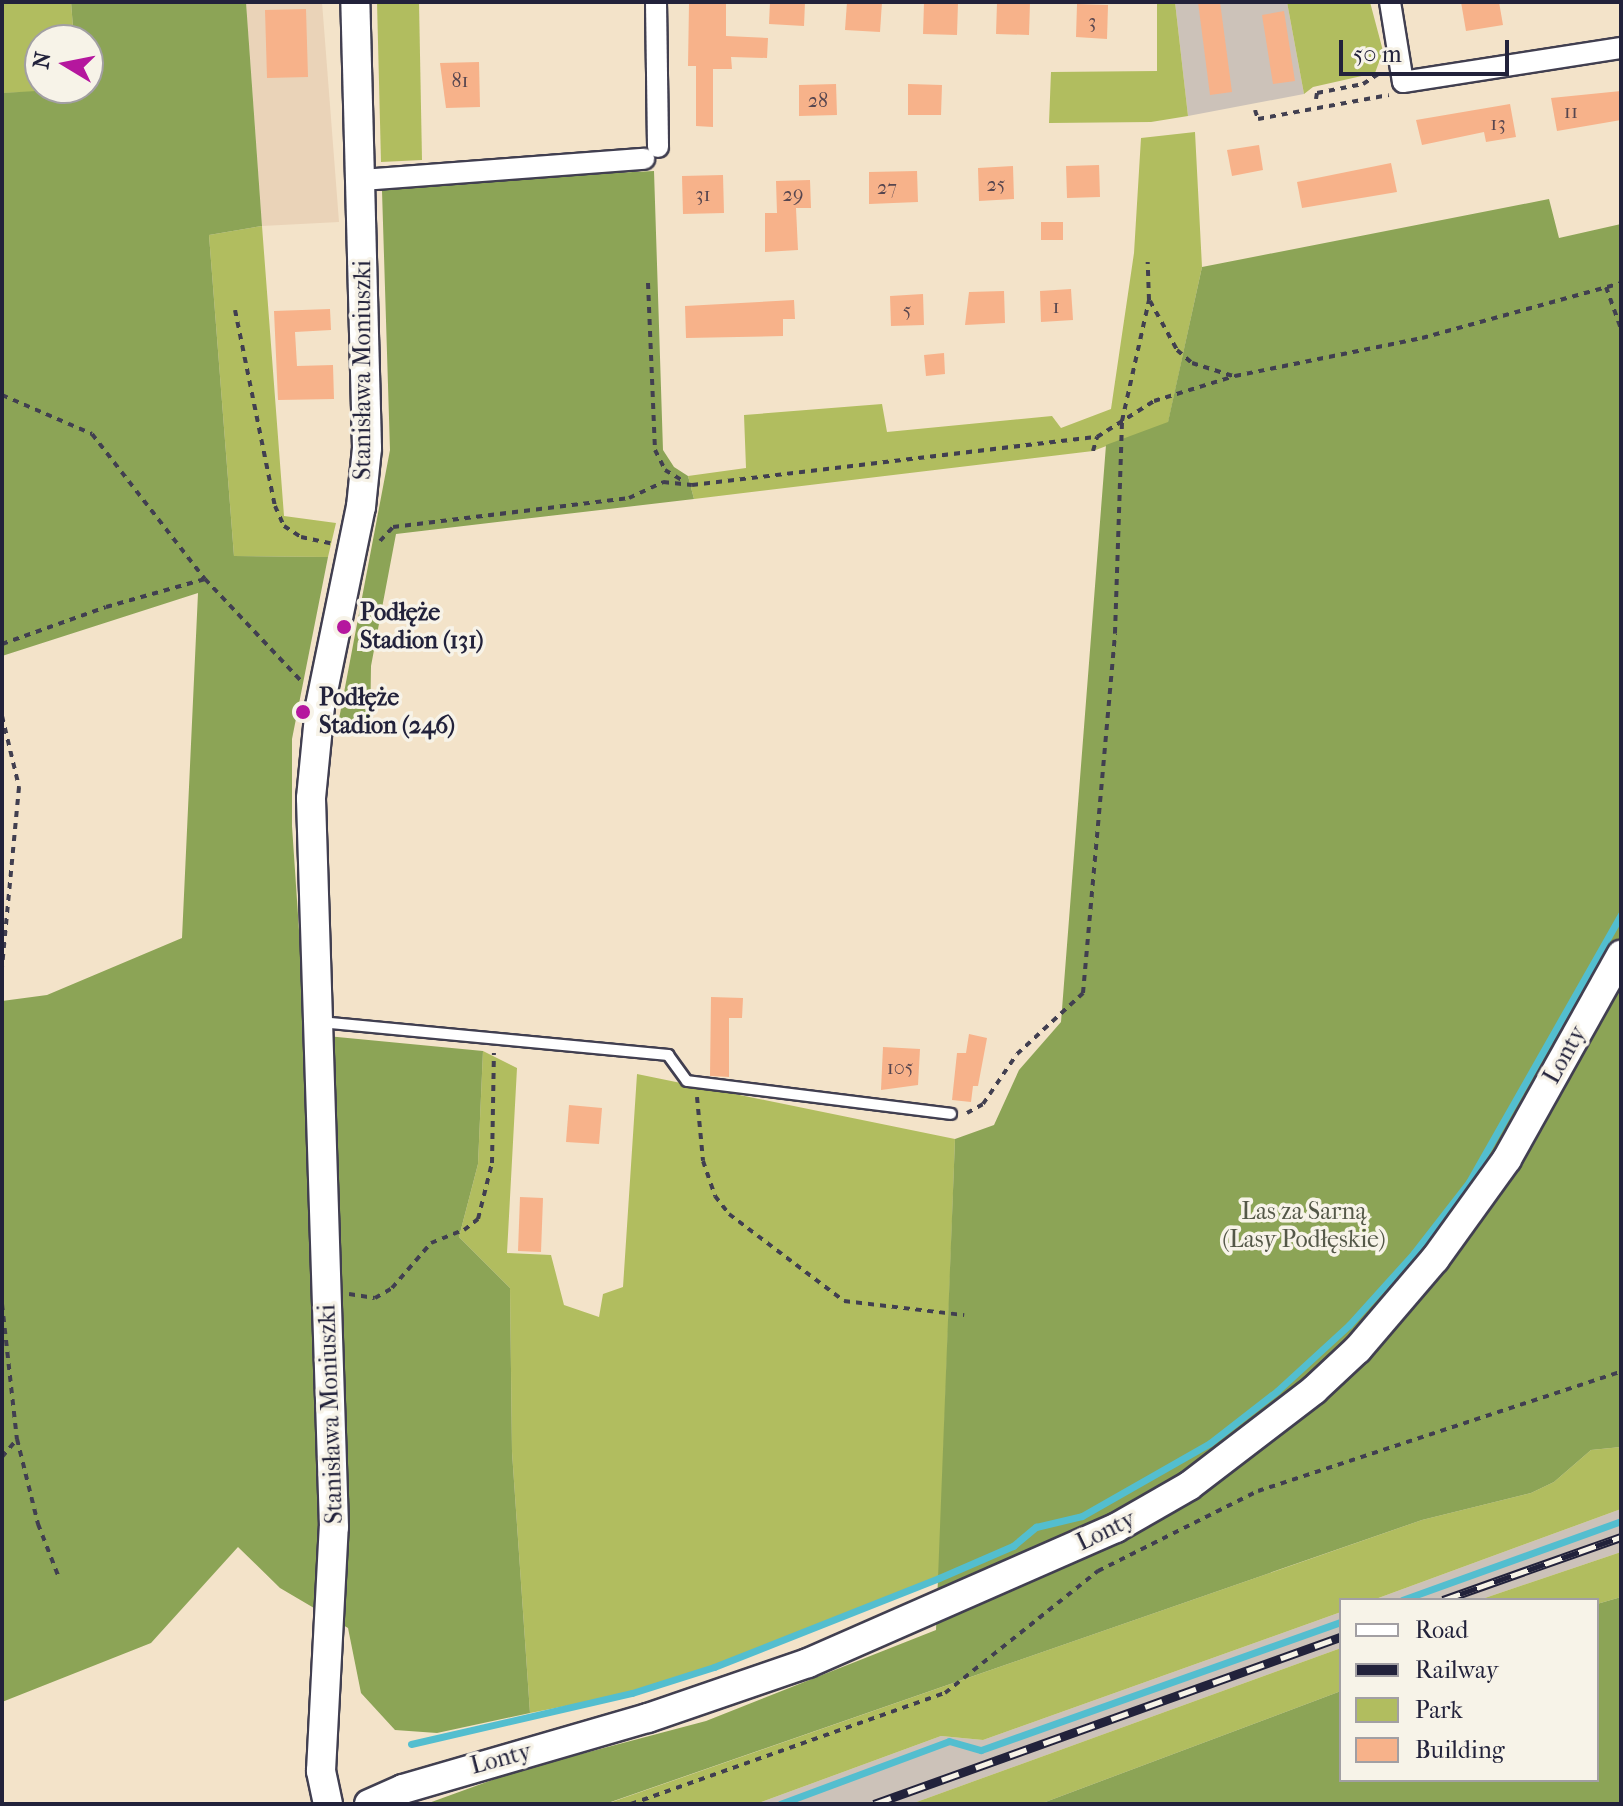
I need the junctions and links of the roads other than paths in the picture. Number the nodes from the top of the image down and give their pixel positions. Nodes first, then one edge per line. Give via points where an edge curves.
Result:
1 (355, 2) edge
2 (656, 2) edge
3 (1390, 2) edge
4 (1621, 48) edge
5 (362, 180) junction
6 (1621, 955) edge
7 (318, 1022) junction
8 (951, 1114) road end
9 (328, 1804) edge
10 (369, 1804) edge

1 - 5 street, Stanisława Moniuszki
2 - 5 street via 651,153
3 - 4 street via 1402,74
5 - 7 street, Stanisława Moniuszki via 364,545 327,665 313,767
6 - 10 street, Lonty via 1507,1159 1435,1259 1358,1349 1314,1390 1189,1486 1116,1528 808,1663 648,1718 454,1772
7 - 8 lane via 668,1055 678,1075 697,1083
7 - 9 street, Stanisława Moniuszki via 334,1527 321,1771

